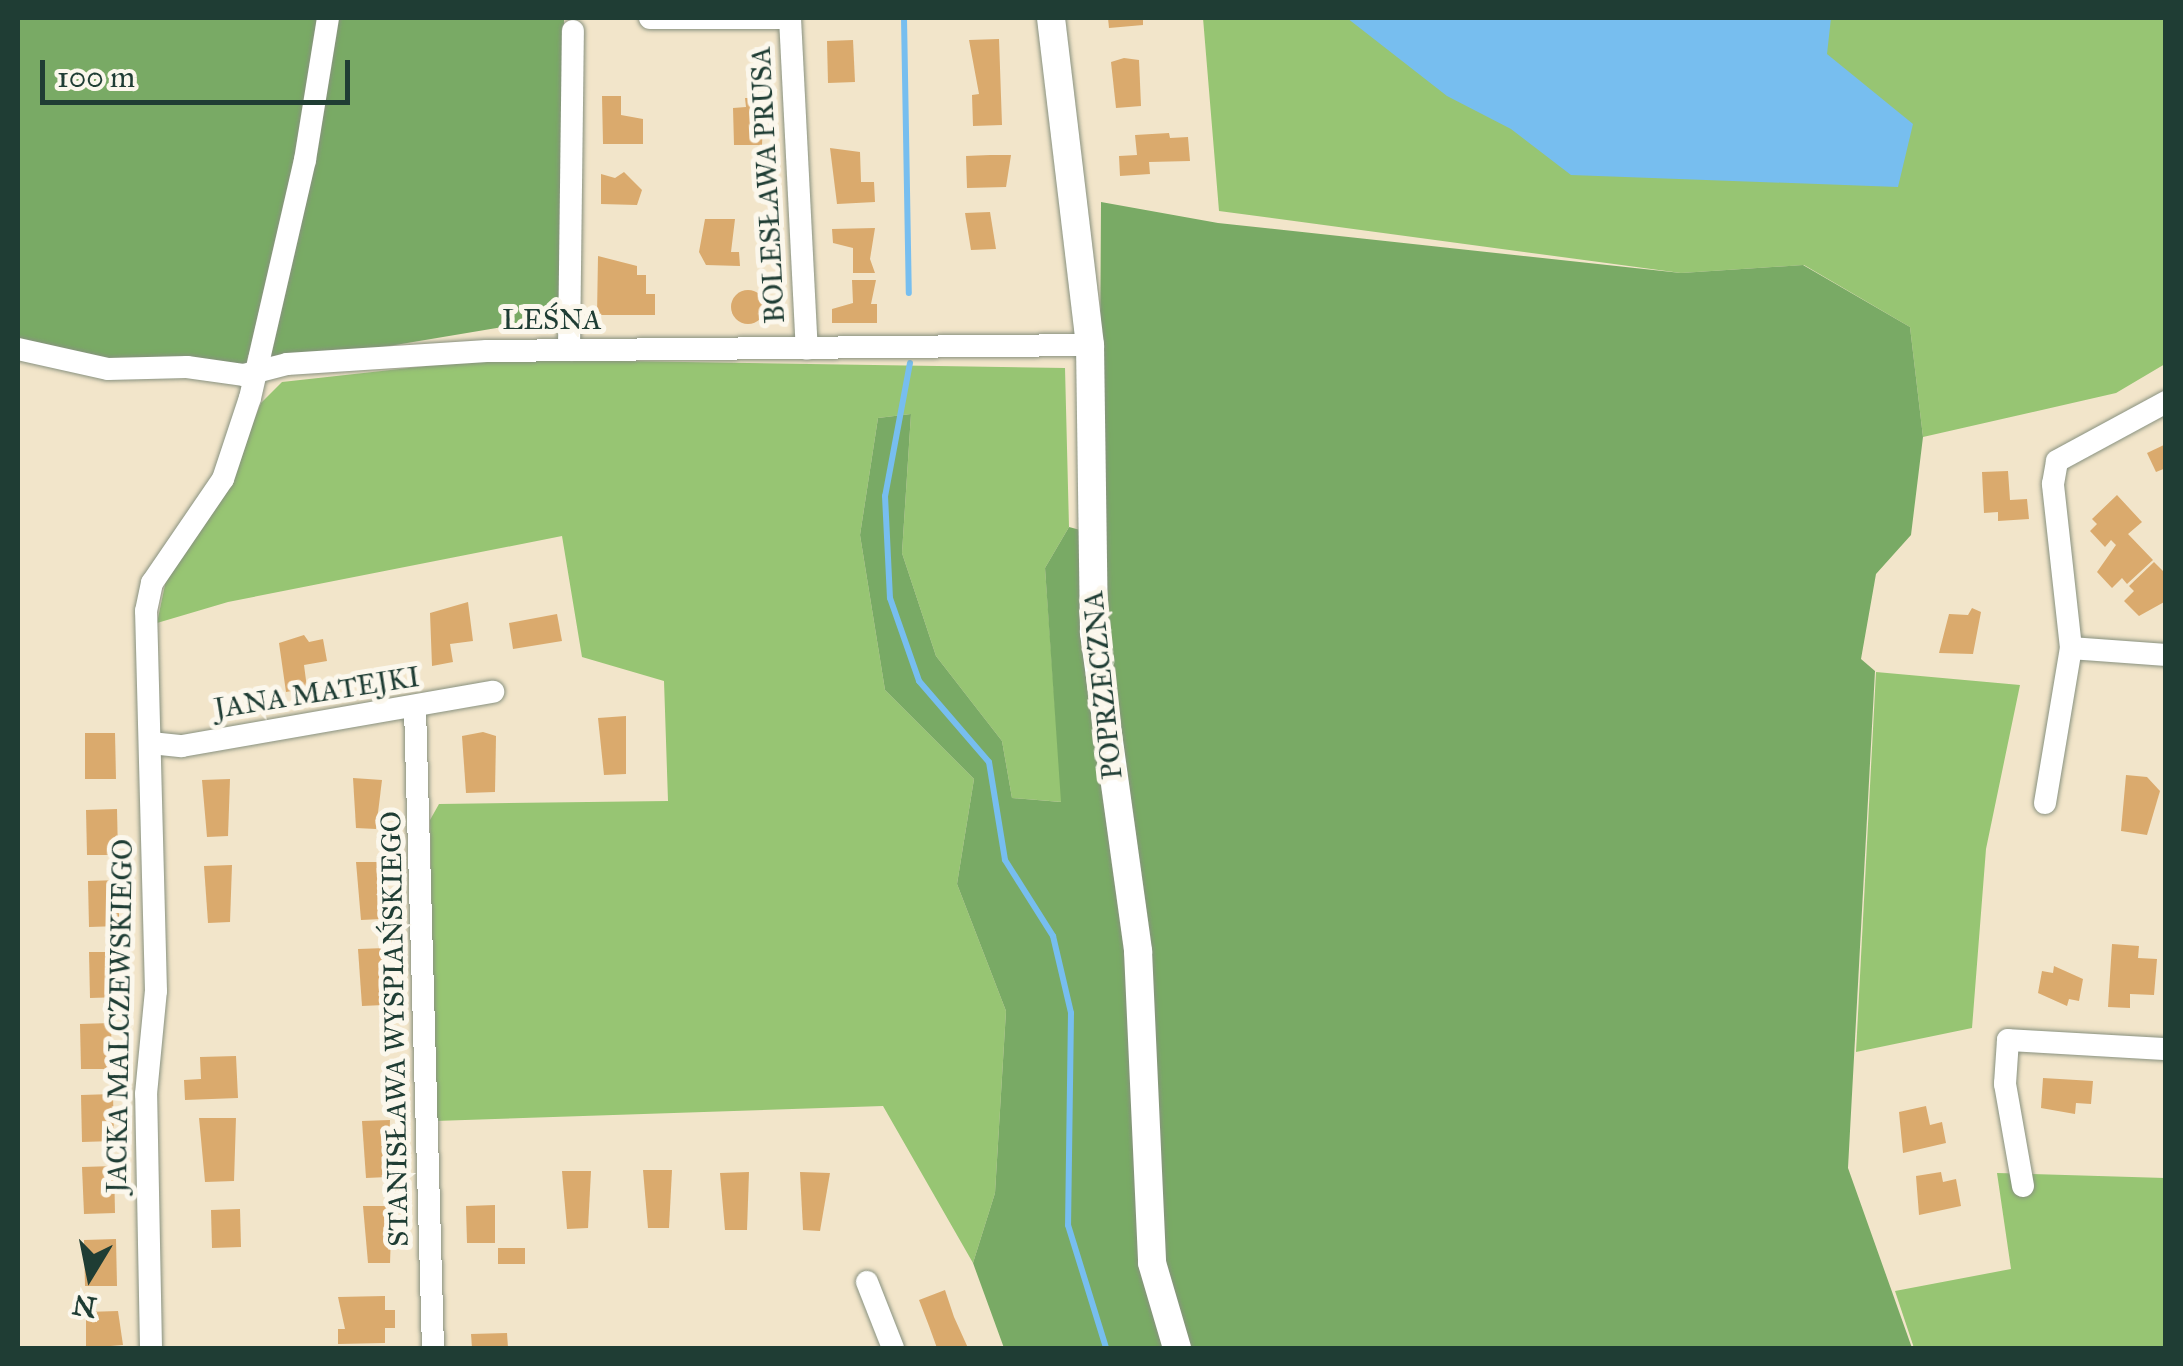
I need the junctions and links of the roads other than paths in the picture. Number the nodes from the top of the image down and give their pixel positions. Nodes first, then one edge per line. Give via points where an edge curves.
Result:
1 (328, 18) edge
2 (650, 18) edge
3 (790, 18) edge
4 (1051, 18) edge
5 (573, 31) dead end
6 (1090, 344) junction
7 (18, 349) edge
8 (806, 349) junction
9 (569, 350) junction
10 (254, 374) junction
11 (2166, 402) edge
12 (2072, 648) junction
13 (2166, 655) edge
14 (493, 692) dead end
15 (415, 708) junction
16 (151, 744) junction
17 (2045, 803) dead end
18 (2166, 1049) edge
19 (2023, 1186) dead end
20 (867, 1282) dead end
21 (151, 1348) edge
22 (433, 1348) edge
23 (893, 1348) edge
24 (1177, 1348) edge

1 - 10 street, JACKA MALCZEWSKIEGO via 304,160
2 - 3 street
3 - 8 street, BOLESŁAWA PRUSA
4 - 6 street, POPRZECZNA
5 - 9 street
6 - 8 street, LEŚNA
6 - 24 street, POPRZECZNA via 1094,633 1138,951 1152,1263
7 - 10 street, LEŚNA via 108,368
8 - 9 street, LEŚNA
9 - 10 street, LEŚNA via 287,364
10 - 16 street, JACKA MALCZEWSKIEGO via 223,478 152,583 146,611
11 - 12 street via 2057,460 2053,484
12 - 13 street
12 - 17 street
14 - 15 street, JANA MATEJKI
15 - 16 street, JANA MATEJKI via 182,746
15 - 22 street, STANISŁAWA WYSPIAŃSKIEGO
16 - 21 street, JACKA MALCZEWSKIEGO
18 - 19 street via 2008,1040 2005,1084
20 - 23 street

